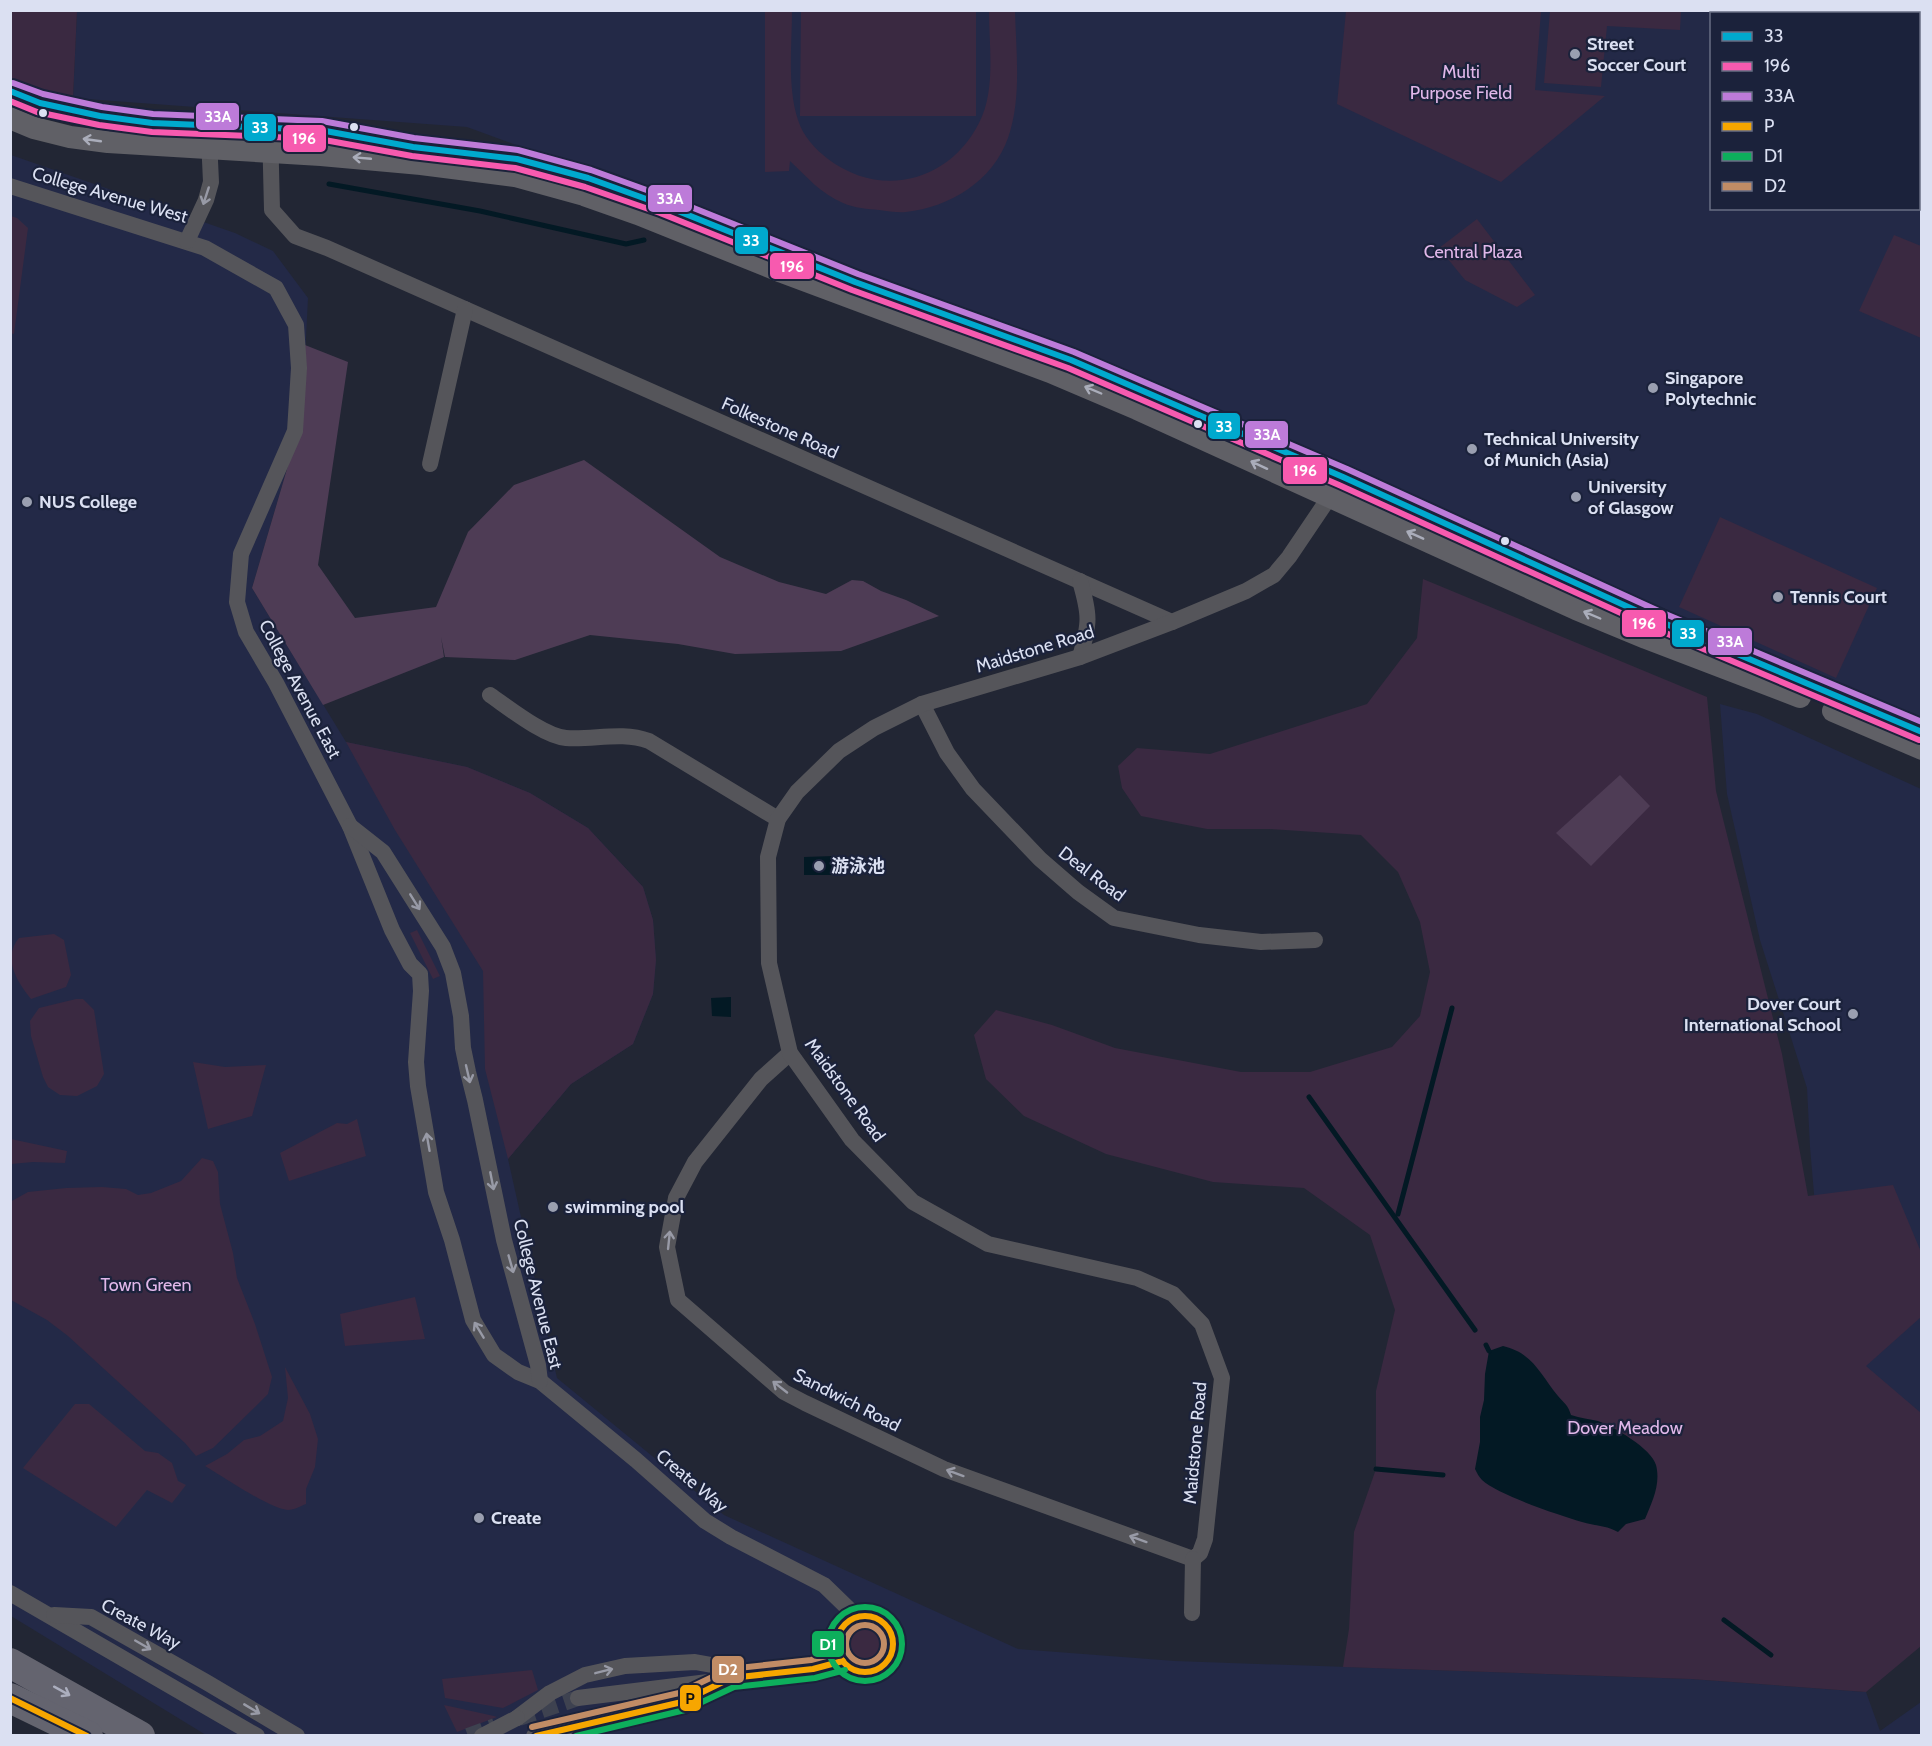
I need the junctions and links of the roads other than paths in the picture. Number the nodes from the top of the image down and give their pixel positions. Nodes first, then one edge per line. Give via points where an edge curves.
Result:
1 (10, 91) edge
2 (10, 118) edge
3 (208, 125) junction
4 (270, 128) junction
5 (209, 148) junction
6 (270, 152) junction
7 (10, 186) edge
8 (187, 241) junction
9 (784, 263) junction
10 (465, 309) junction
11 (430, 464) dead end
12 (1343, 477) junction
13 (1331, 498) junction
14 (1080, 581) junction
15 (1172, 622) junction
16 (1080, 657) junction
17 (490, 695) dead end
18 (922, 704) junction
19 (1922, 732) edge
20 (1922, 749) edge
21 (778, 819) junction
22 (350, 826) junction
23 (1315, 940) dead end
24 (790, 1053) junction
25 (540, 1381) junction
26 (1193, 1559) junction
27 (10, 1593) edge
28 (1192, 1613) dead end
29 (47, 1614) junction
30 (857, 1617) junction
31 (843, 1661) junction
32 (10, 1663) edge
33 (767, 1675) junction
34 (730, 1678) junction
35 (10, 1698) edge
36 (578, 1698) tunnel mouth
37 (518, 1718) junction
38 (88, 1736) edge
39 (140, 1736) edge
40 (257, 1736) edge
41 (297, 1736) edge
42 (482, 1736) tunnel mouth
43 (493, 1736) tunnel mouth
44 (534, 1736) edge

1 - 3 street via 91,115
5 -> 2 street via 70,137
3 - 4 street
3 - 5 street, College Avenue West
4 - 6 street, Folkestone Road
4 - 9 street via 320,129 413,147 518,159 588,178 663,205
5 - 6 street
5 -> 8 street, College Avenue West via 206,200
9 -> 6 street via 584,195 515,176
6 - 10 street, Folkestone Road via 272,210 295,236
7 - 8 street, College Avenue West
8 - 22 street, College Avenue East via 276,288 296,325 299,368 295,431 241,554 237,603 246,633
9 - 12 street via 1071,360
13 -> 9 street via 1137,408
10 - 11 street
10 - 14 street, Folkestone Road
12 - 13 street, Maidstone Road
12 - 19 street via 1659,621
13 - 15 street, Maidstone Road via 1274,575
20 -> 13 street via 1795,694 1576,609
14 - 15 street, Folkestone Road
14 - 16 street via 1089,618
15 - 16 street, Maidstone Road
16 - 18 street, Maidstone Road
17 - 21 street via 536,726 563,738 618,735 649,741
18 - 21 street, Maidstone Road via 839,751 797,792
18 - 23 street, Deal Road via 947,753 973,789 1040,859 1114,918 1260,942
21 - 24 street, Maidstone Road via 768,857 769,963
22 -> 25 street, College Avenue East via 383,852 443,947 453,973 468,1072 504,1240
25 -> 22 street, College Avenue East via 494,1355 473,1320 436,1192 418,1086 420,974 410,964 392,930
24 - 26 street, Maidstone Road via 852,1140 913,1202 988,1244 1137,1278 1173,1294 1202,1324 1222,1378 1205,1539
26 -> 24 street, Sandwich Road via 944,1469 784,1392 678,1300 667,1247 676,1198 695,1162 731,1115 761,1079
25 - 30 street, Create Way via 705,1521 824,1586
26 - 28 street
27 - 29 street
29 - 40 street, Create Way
29 -> 41 street, Create Way via 91,1617
30 - 31 street via 842,1627 838,1635 838,1653
30 - 31 street via 873,1616 886,1624 894,1638 893,1652 884,1666 867,1672
31 - 33 street
32 -> 39 highway
33 - 34 street
37 -> 33 street via 550,1694 585,1676 625,1666 695,1662
34 - 36 street
34 - 44 street via 694,1697
35 - 38 highway
37 - 42 street, bridge
37 - 43 street, bridge

